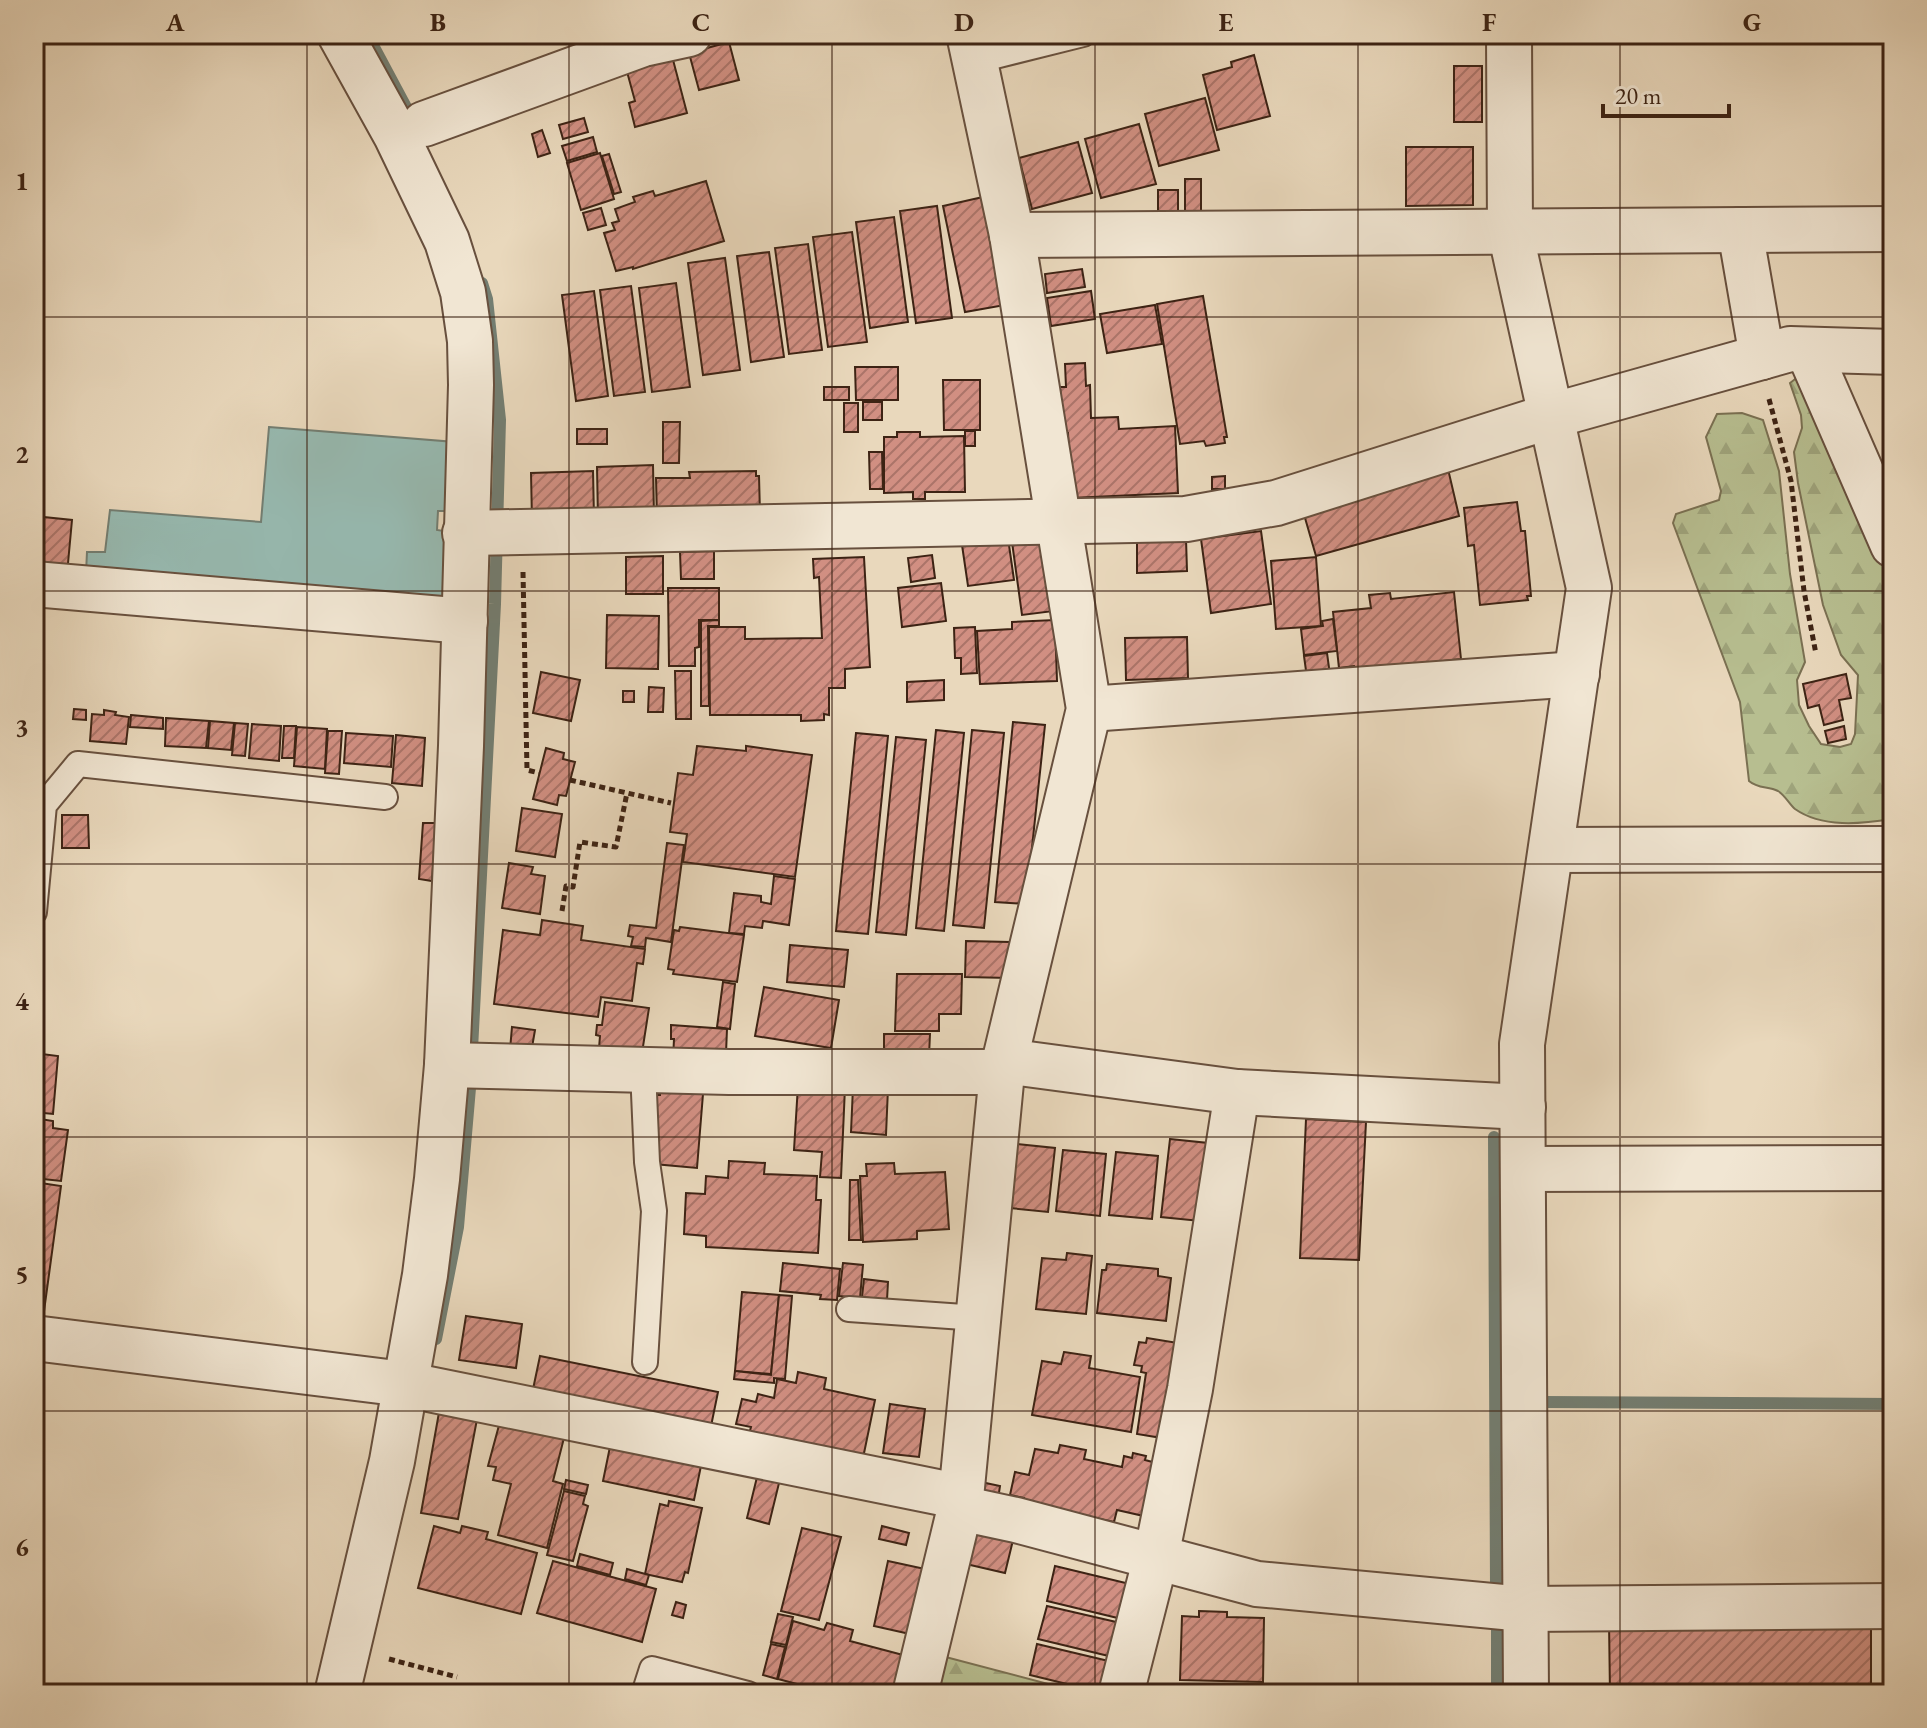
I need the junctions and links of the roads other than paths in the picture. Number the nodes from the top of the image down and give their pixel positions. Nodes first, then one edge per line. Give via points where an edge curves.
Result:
1 (340, 34) edge
2 (689, 34) edge
3 (1083, 34) edge
4 (1509, 34) edge
5 (972, 48) edge
6 (424, 124) dead end
7 (1893, 229) edge
8 (1740, 230) junction
9 (1510, 231) junction
10 (1012, 235) junction
11 (1808, 350) junction
12 (1893, 352) edge
13 (1760, 357) junction
14 (1551, 416) junction
15 (1058, 521) junction
16 (493, 534) junction
17 (1893, 545) edge
18 (34, 584) edge
19 (465, 621) junction
20 (1577, 674) junction
21 (1089, 709) junction
22 (385, 797) dead end
23 (1893, 849) edge
24 (1552, 850) junction
25 (34, 912) edge
26 (462, 1066) junction
27 (1003, 1067) junction
28 (643, 1070) junction
29 (1237, 1092) junction
30 (1523, 1107) junction
31 (1893, 1168) edge
32 (1523, 1169) junction
33 (849, 1309) dead end
34 (978, 1318) junction
35 (34, 1338) edge
36 (645, 1362) dead end
37 (418, 1387) junction
38 (961, 1503) junction
39 (1156, 1557) junction
40 (1893, 1606) edge
41 (1525, 1609) junction
42 (337, 1694) edge
43 (644, 1694) edge
44 (748, 1694) edge
45 (915, 1694) edge
46 (1121, 1694) edge
47 (1526, 1694) edge

1 - 16 street via 428,201 463,292
2 - 6 street via 643,44
3 - 5 lane
4 - 9 street
5 - 10 street
7 - 8 street
8 - 9 street
8 - 13 street
9 - 10 street
9 - 14 street
10 - 15 street
11 - 12 street
11 - 13 street
11 - 17 street
13 - 14 street
14 - 15 street via 1276,503 1186,519
14 - 20 street via 1589,588
15 - 16 street
15 - 21 street
16 - 19 street
18 - 19 street
19 - 26 street
20 - 21 street
20 - 24 street
21 - 27 street
22 - 25 lane via 78,764 44,805
23 - 24 street
24 - 30 street via 1522,1044
26 - 28 street
26 - 37 street via 437,1179
27 - 28 street
27 - 29 street
27 - 34 street
28 - 36 lane via 654,1211
29 - 30 street
29 - 39 street via 1190,1389
30 - 32 street
31 - 32 street
32 - 41 street
33 - 34 lane
34 - 38 street
35 - 37 street
37 - 38 street
37 - 42 street via 392,1461
38 - 39 street
38 - 45 street
39 - 41 street via 1257,1584
39 - 46 street
40 - 41 street
41 - 47 street
43 - 44 lane via 652,1669

